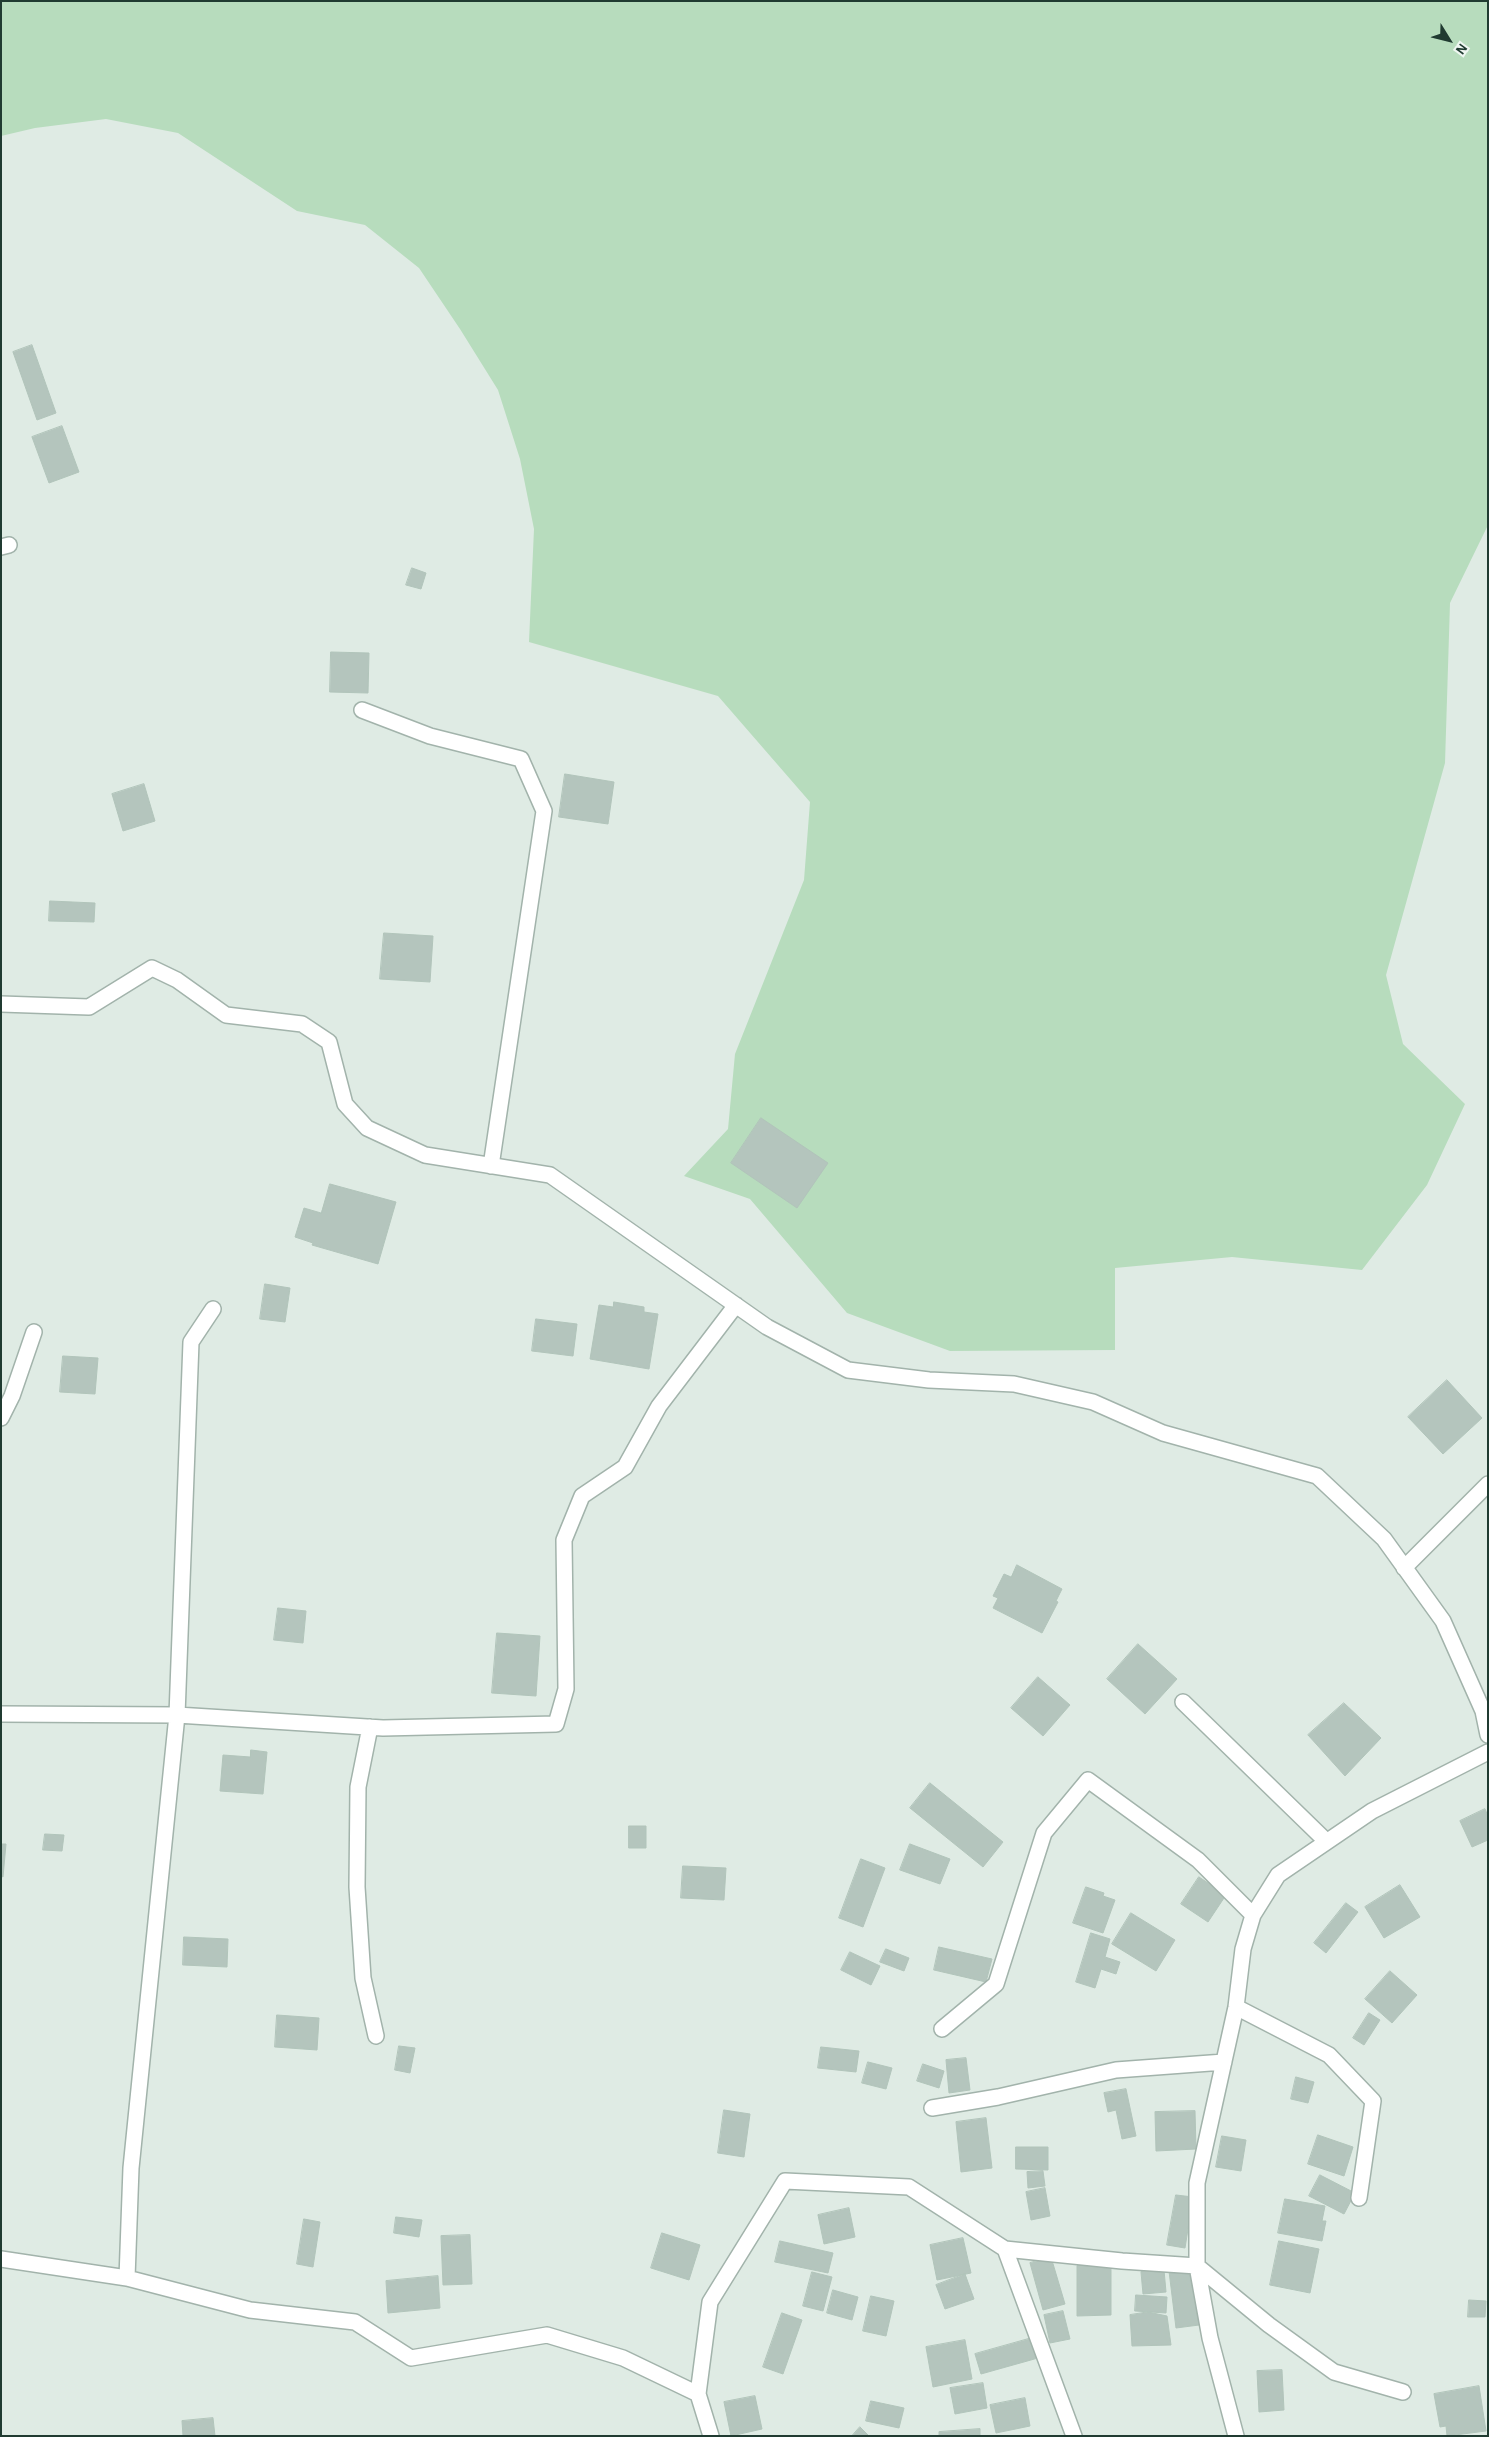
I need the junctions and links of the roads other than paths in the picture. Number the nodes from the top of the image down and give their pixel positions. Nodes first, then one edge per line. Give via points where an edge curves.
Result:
1 (362, 710) dead end
2 (1, 1004) edge
3 (491, 1166) junction
4 (736, 1305) junction
5 (213, 1309) dead end
6 (34, 1332) dead end
7 (1, 1418) edge
8 (1488, 1484) edge
9 (1404, 1568) junction
10 (1183, 1702) dead end
11 (1, 1714) edge
12 (177, 1715) junction
13 (370, 1727) junction
14 (1488, 1734) edge
15 (1488, 1752) edge
16 (1326, 1841) junction
17 (1253, 1915) junction
18 (1236, 2007) junction
19 (942, 2029) dead end
20 (376, 2036) dead end
21 (1224, 2062) junction
22 (932, 2108) dead end
23 (1359, 2198) dead end
24 (1005, 2249) junction
25 (1, 2259) edge
26 (1197, 2266) junction
27 (126, 2278) junction
28 (1403, 2392) dead end
29 (698, 2394) junction
30 (711, 2436) edge
31 (1074, 2436) edge
32 (1236, 2436) edge

1 - 3 street via 430,736 521,759 544,812
2 - 3 street via 90,1006 152,968 177,980 226,1015 302,1024 329,1042 345,1104 367,1128 425,1155
3 - 4 street via 550,1175
4 - 9 street via 767,1326 848,1370 929,1380 1014,1384 1093,1402 1163,1433 1317,1476 1384,1539
4 - 13 street via 659,1406 624,1467 582,1496 564,1540 566,1689 556,1724
5 - 12 street via 191,1342
6 - 7 street
8 - 9 street
9 - 14 street via 1443,1621 1483,1711
10 - 16 street
11 - 12 street
12 - 13 street
12 - 27 street via 132,2168
13 - 20 street via 358,1787 356,1887 363,1978
15 - 16 street via 1372,1810
16 - 17 street via 1278,1875
17 - 18 street via 1243,1949
17 - 19 street via 1198,1860 1088,1780 1044,1833 996,1984
18 - 21 street
18 - 23 street via 1329,2055 1373,2101
21 - 22 street via 1116,2070 998,2097
21 - 26 street via 1197,2183
24 - 26 street
24 - 29 street via 909,2187 785,2181 710,2302
24 - 31 street
25 - 27 street
26 - 28 street via 1269,2325 1334,2372
26 - 32 street via 1210,2338
27 - 29 street via 250,2310 354,2322 411,2358 547,2334 623,2358
29 - 30 street

